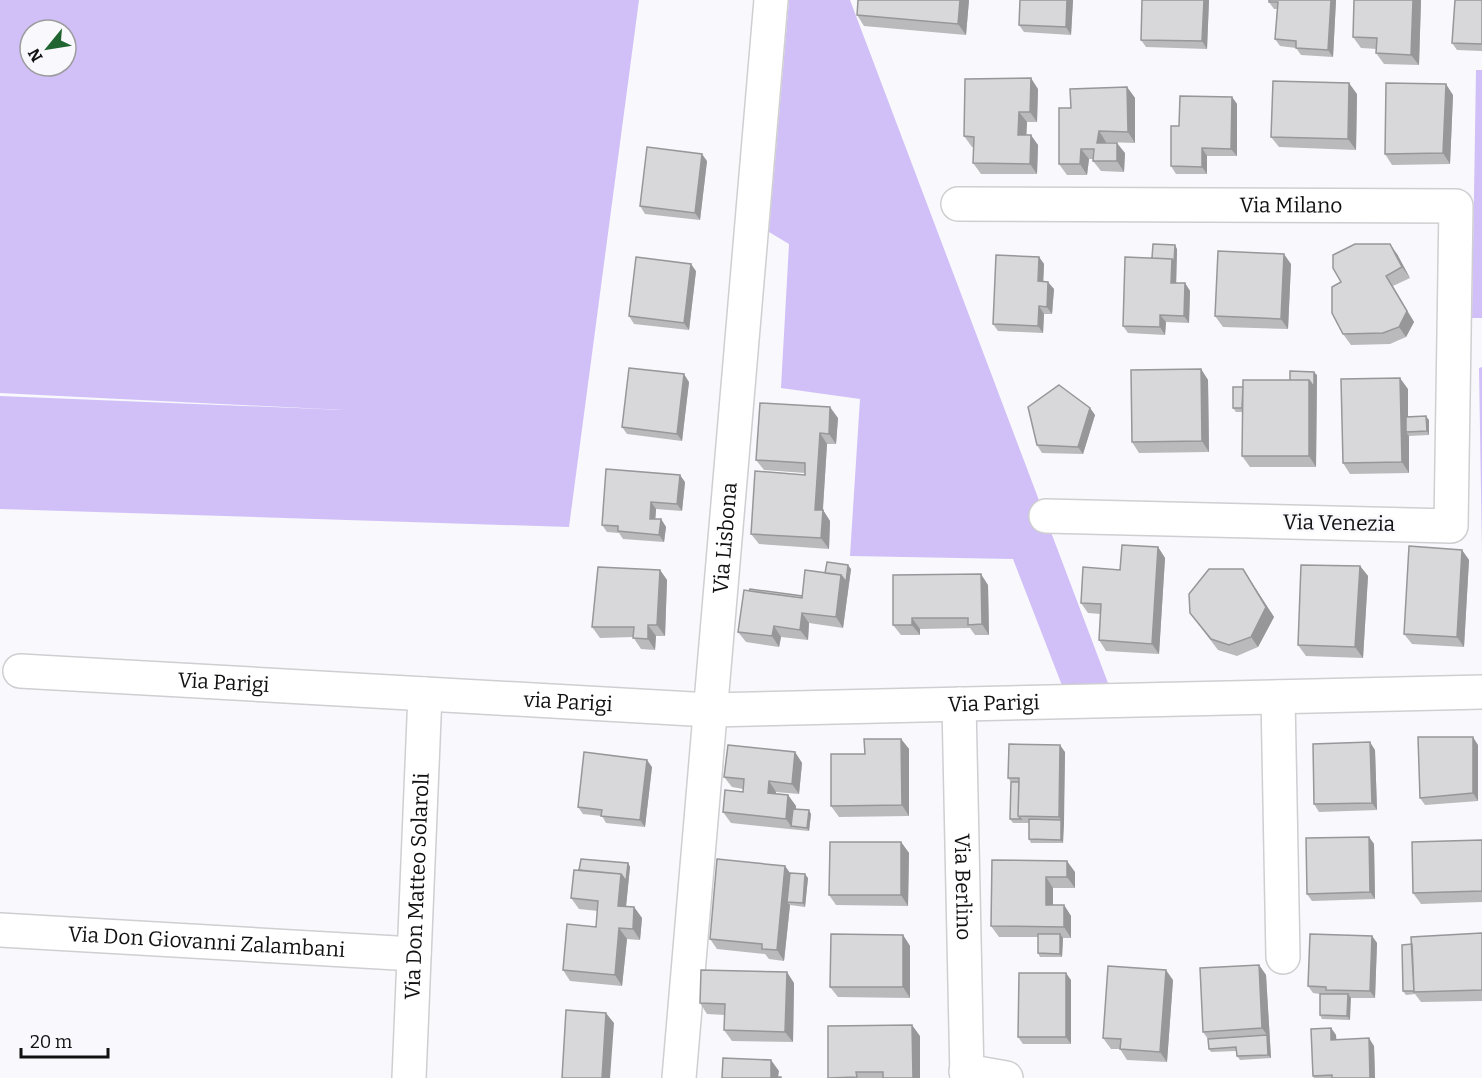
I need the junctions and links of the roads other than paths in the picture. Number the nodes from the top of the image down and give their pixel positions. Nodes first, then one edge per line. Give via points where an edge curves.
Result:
1 (771, 0) edge
2 (958, 204) dead end
3 (1468, 344) edge
4 (1046, 516) dead end
5 (20, 671) dead end
6 (1482, 692) edge
7 (425, 694) junction
8 (1278, 697) junction
9 (959, 704) junction
10 (710, 710) junction
11 (0, 930) edge
12 (414, 954) junction
13 (1283, 957) dead end
14 (967, 1074) edge
15 (410, 1078) edge
16 (679, 1078) edge
17 (1006, 1078) edge

1 - 10 street, Via Lisbona
2 - 3 street, Via Milano via 1456,206
3 - 4 street, Via Venezia via 1451,526
5 - 7 street, Via Parigi
6 - 8 street, Via Parigi
7 - 10 street, via Parigi
7 - 12 street, Via Don Matteo Solaroli
8 - 9 street, Via Parigi
8 - 13 street
9 - 10 street, Via Parigi
9 - 14 street, Via Berlino
10 - 16 street, Via Lisbona
11 - 12 street, Via Don Giovanni Zalambani
12 - 15 street, Via Don Matteo Solaroli
14 - 17 street, Via Berlino

